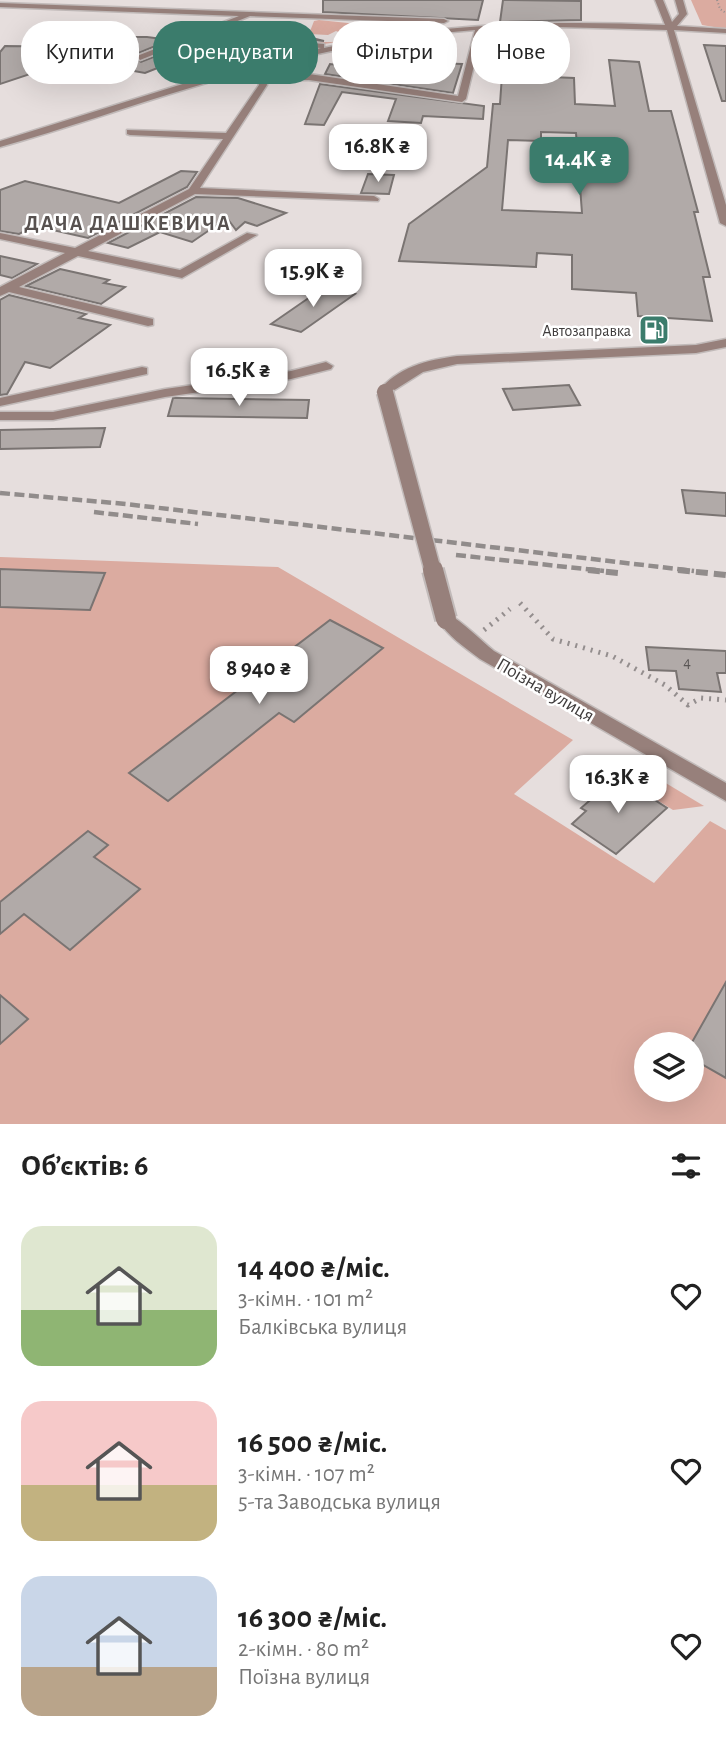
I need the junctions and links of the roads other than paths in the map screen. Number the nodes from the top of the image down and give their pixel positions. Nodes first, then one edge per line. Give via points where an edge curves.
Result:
1 (659, 0) edge
2 (679, 0) edge
3 (0, 5) edge
4 (253, 13) junction
5 (304, 16) junction
6 (656, 16) junction
7 (305, 21) edge
8 (471, 21) edge
9 (613, 24) junction
10 (671, 28) junction
11 (457, 29) edge
12 (570, 30) edge
13 (726, 31) edge
14 (140, 58) dead end
15 (471, 60) edge
16 (318, 78) edge
17 (201, 84) edge
18 (222, 84) edge
19 (263, 84) edge
20 (130, 132) dead end
21 (227, 136) junction
22 (0, 144) edge
23 (0, 154) edge
24 (193, 191) junction
25 (722, 195) edge
26 (374, 199) dead end
27 (726, 223) edge
28 (251, 235) dead end
29 (0, 236) edge
30 (76, 251) junction
31 (4, 290) edge
32 (148, 322) dead end
33 (726, 343) edge
34 (326, 366) dead end
35 (142, 372) dead end
36 (0, 402) edge
37 (0, 416) edge
38 (726, 793) edge

1 - 6 street
2 - 10 street via 683,14
3 - 4 street
4 - 5 street
4 - 14 street
5 - 7 street
5 - 8 street
6 - 9 street
6 - 10 street
9 - 10 street
9 - 11 street
10 - 12 street
10 - 13 street
10 - 25 street
15 - 16 street via 461,99
17 - 22 street
18 - 23 street
19 - 21 street
20 - 21 street
21 - 24 street
24 - 26 street
24 - 30 street
25 - 27 street
28 - 30 street via 182,274
29 - 30 street
30 - 31 street
31 - 32 street
33 - 38 street, Поїзна вулиця, bridge via 696,349 457,360 430,364 398,379 385,392 446,619 487,655
34 - 37 street via 53,416
35 - 36 street

